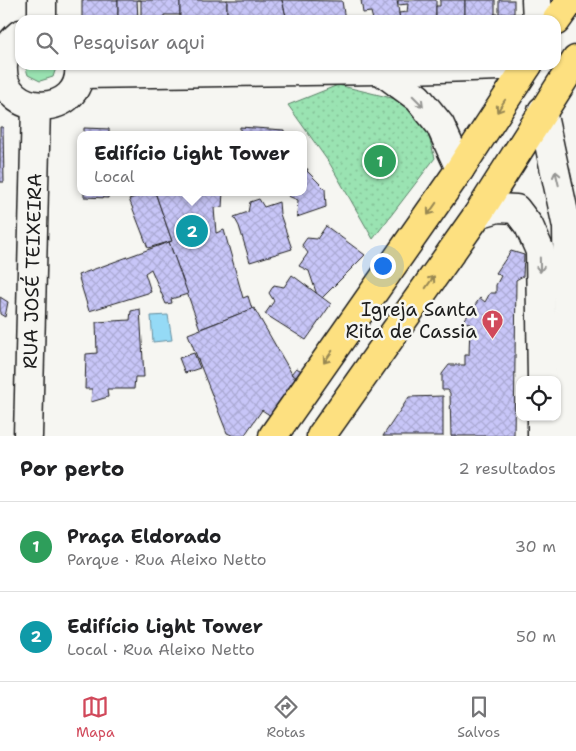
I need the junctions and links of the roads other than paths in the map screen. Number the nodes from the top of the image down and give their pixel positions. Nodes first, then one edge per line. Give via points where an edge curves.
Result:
1 (42, 0) edge
2 (536, 0) edge
3 (571, 0) edge
4 (42, 15) edge
5 (537, 15) edge
6 (560, 15) edge
7 (15, 38) edge
8 (575, 63) edge
9 (80, 70) edge
10 (380, 70) joint
11 (525, 70) edge
12 (1, 73) edge
13 (36, 106) junction
14 (542, 112) junction
15 (460, 169) junction
16 (478, 214) junction
17 (529, 226) junction
18 (568, 227) junction
19 (542, 376) edge
20 (542, 421) edge
21 (28, 436) edge
22 (273, 436) edge
23 (321, 436) edge
24 (542, 436) edge
25 (570, 436) edge

1 - 4 street
2 - 5 street
3 - 6 main road
7 - 12 street via 3,56
8 - 14 main road
9 - 10 street
9 - 13 street via 75,88 65,99 51,106
10 -> 15 street via 418,98 440,125
11 -> 15 main road
12 - 13 street via 14,95 24,103
13 - 21 street, RUA JOSÉ TEIXEIRA
14 - 16 main road
18 -> 14 street
15 -> 22 main road
16 - 17 street via 498,208 516,209
23 -> 16 main road
17 - 18 street via 553,220
17 -> 19 street via 540,251
18 - 25 street
20 - 24 street

